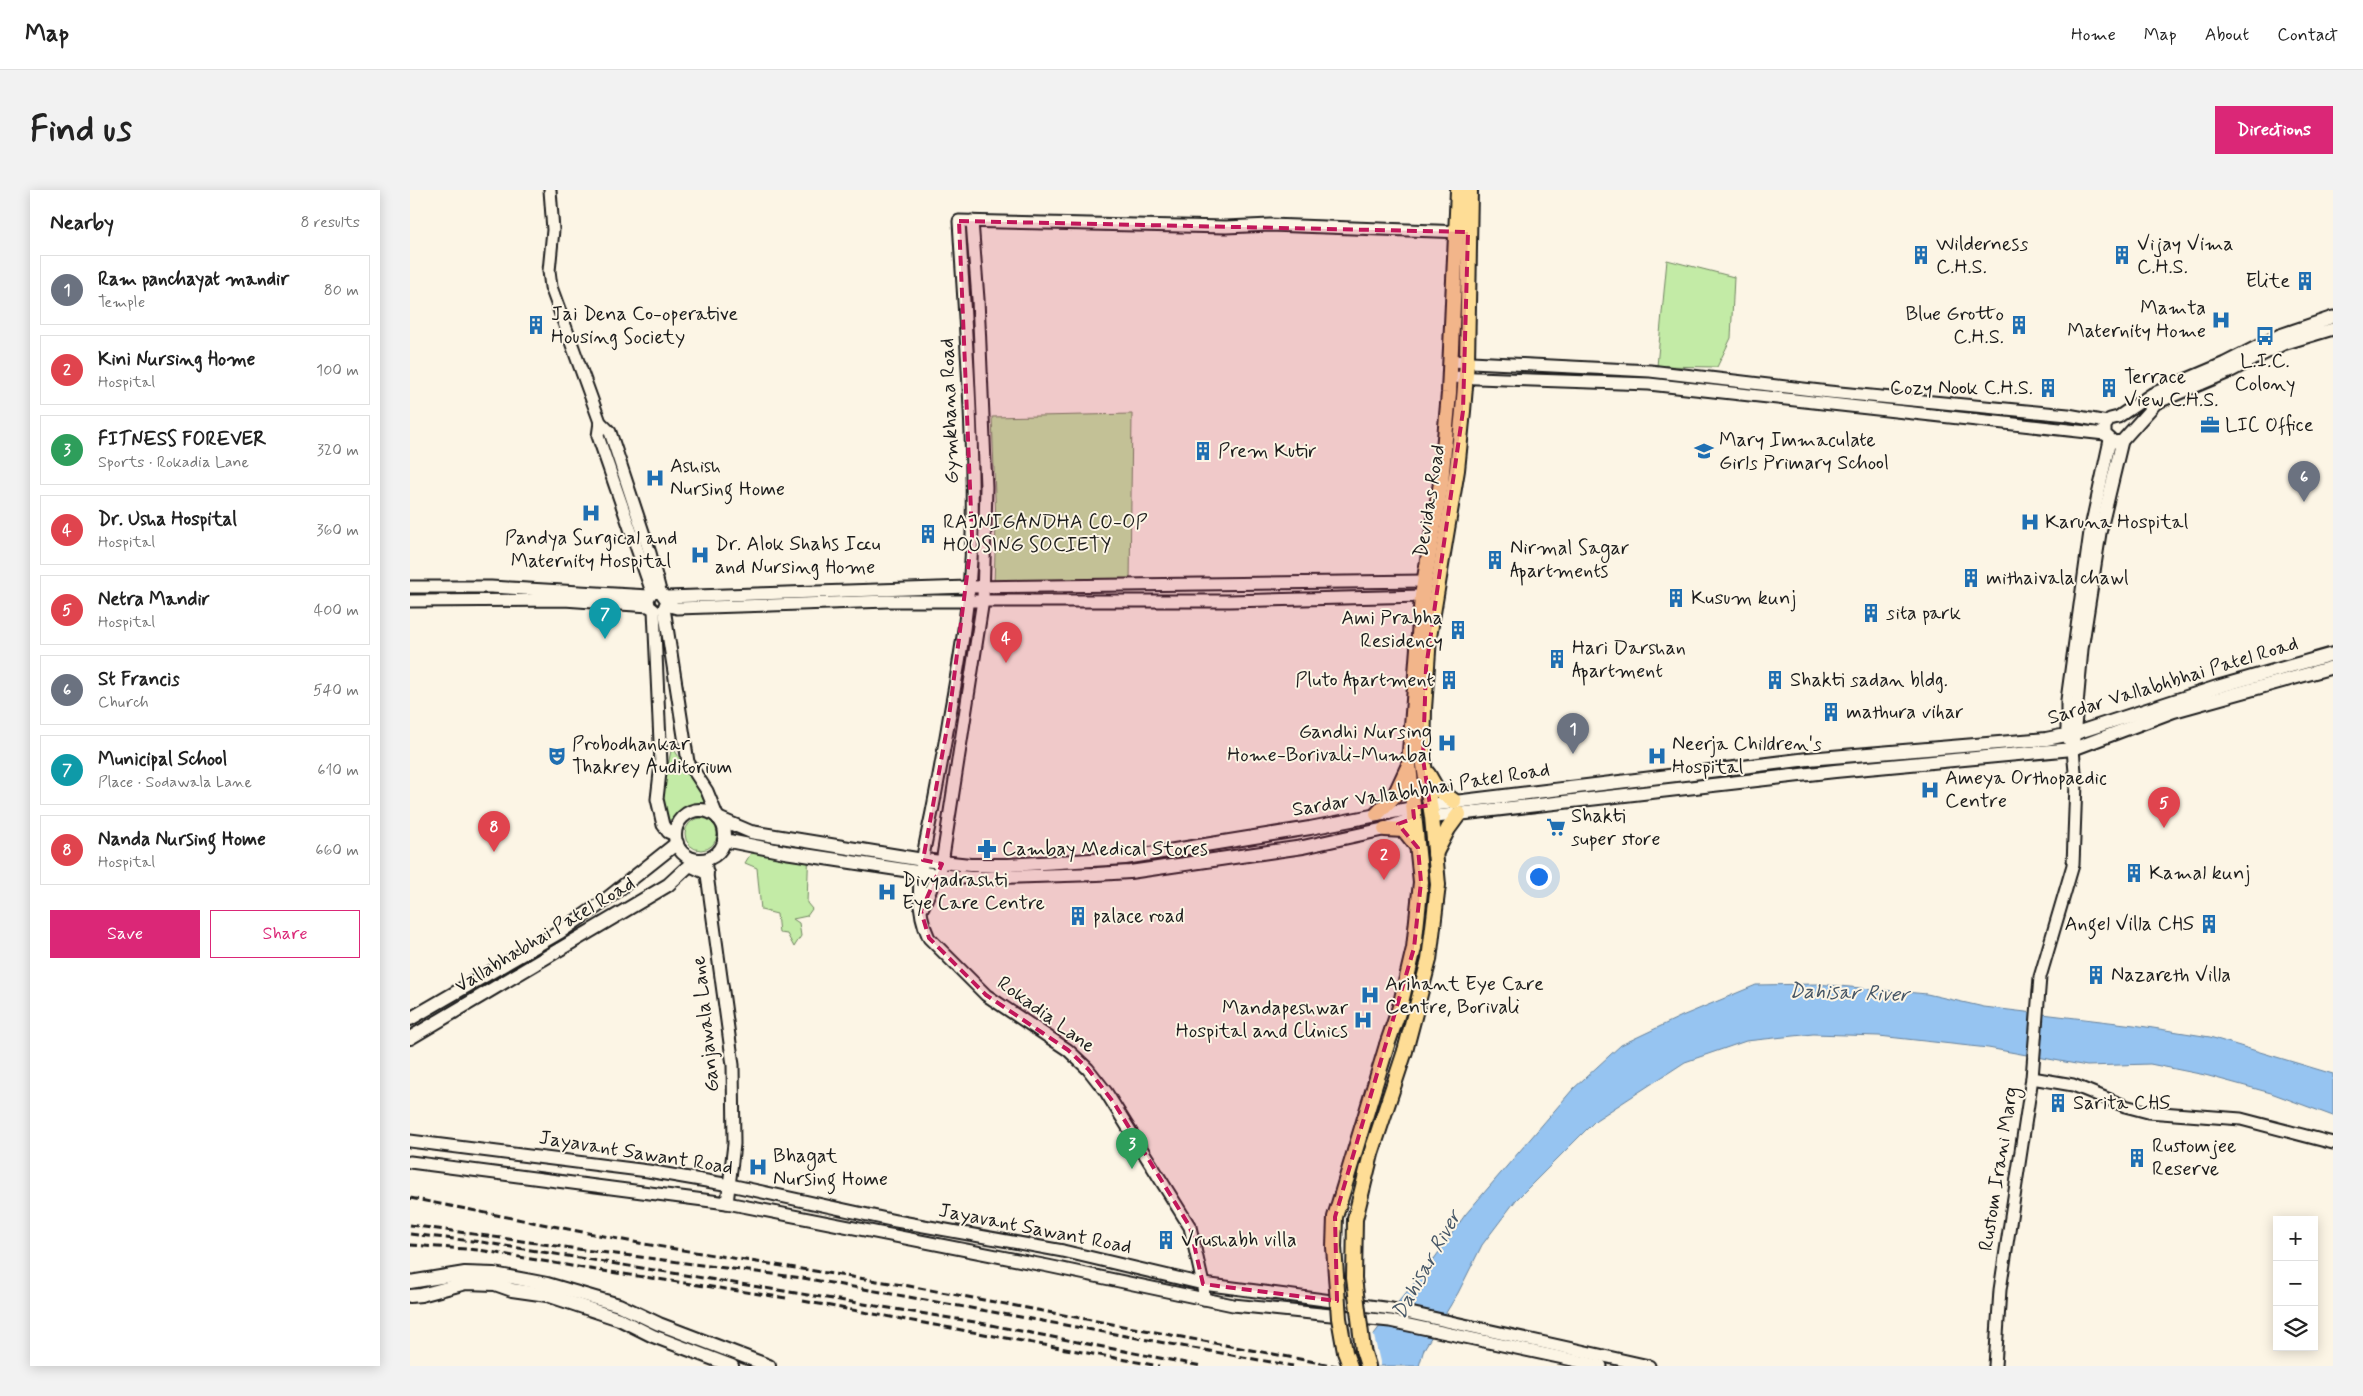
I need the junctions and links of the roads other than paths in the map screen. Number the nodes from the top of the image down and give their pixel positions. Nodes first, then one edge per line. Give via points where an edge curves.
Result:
1 (550, 190) edge
2 (1458, 190) edge
3 (1470, 190) edge
4 (972, 221) junction
5 (1462, 232) junction
6 (2333, 316) edge
7 (2333, 328) edge
8 (1451, 361) junction
9 (1467, 362) junction
10 (1450, 377) junction
11 (1466, 378) junction
12 (1747, 382) junction
13 (1747, 395) junction
14 (600, 422) junction
15 (2112, 431) junction
16 (610, 432) junction
17 (2129, 432) junction
18 (598, 436) junction
19 (1425, 582) junction
20 (410, 587) edge
21 (968, 587) junction
22 (983, 587) junction
23 (1422, 596) junction
24 (967, 600) junction
25 (983, 600) junction
26 (410, 601) edge
27 (657, 601) junction
28 (2333, 654) edge
29 (2333, 667) edge
30 (950, 717) junction
31 (965, 720) junction
32 (2071, 734) junction
33 (2073, 749) junction
34 (1423, 759) junction
35 (1409, 765) junction
36 (1457, 808) junction
37 (1431, 811) junction
38 (1414, 813) junction
39 (1377, 814) junction
40 (718, 818) junction
41 (1385, 829) junction
42 (676, 839) junction
43 (724, 840) junction
44 (1418, 848) junction
45 (1435, 854) junction
46 (696, 862) junction
47 (922, 866) junction
48 (939, 869) junction
49 (707, 873) joint
50 (921, 911) junction
51 (410, 1019) edge
52 (410, 1038) edge
53 (2032, 1078) junction
54 (410, 1141) edge
55 (2333, 1143) edge
56 (449, 1146) junction
57 (554, 1159) junction
58 (410, 1162) edge
59 (448, 1167) junction
60 (552, 1180) junction
61 (730, 1185) junction
62 (727, 1203) junction
63 (1203, 1284) junction
64 (415, 1289) edge
65 (1204, 1299) junction
66 (659, 1324) junction
67 (653, 1336) junction
68 (732, 1366) edge
69 (769, 1366) edge
70 (1350, 1366) edge
71 (1368, 1366) edge
72 (1601, 1366) edge
73 (1649, 1366) edge
74 (1994, 1366) edge

1 - 14 street via 554,230 548,271 551,287
2 - 5 main road, Devidas Road
3 - 5 main road, Devidas Road
4 - 5 street via 1226,227 1270,225
4 - 21 street, Gymkhana Road via 960,221 972,454
4 - 22 street, Gymkhana Road via 986,487
5 - 8 main road, Devidas Road
5 - 9 main road, Devidas Road
6 - 15 street via 2280,335 2152,394
7 - 17 street via 2283,344 2229,372 2156,403
8 - 9 street
8 - 10 main road, Devidas Road
9 - 11 main road, Devidas Road
9 - 12 street via 1650,371
10 - 11 street
10 - 19 main road, Devidas Road via 1441,483
11 - 13 street via 1650,384
11 - 34 main road, Devidas Road via 1457,470 1429,636
12 - 13 street
12 - 15 street via 2068,415
13 - 15 street
14 - 16 street
14 - 18 street
15 - 17 street
15 - 17 street via 2129,424
15 - 32 street via 2090,532 2067,700
16 - 18 street
16 - 27 street via 650,553
18 - 27 street
19 - 22 street
19 - 23 main road, Devidas Road
20 - 27 street via 491,587
21 - 22 street
21 - 24 street, Gymkhana Road
21 - 27 street
22 - 25 street, Gymkhana Road
23 - 25 street
23 - 35 main road, Devidas Road
24 - 25 street
24 - 27 street via 677,608
24 - 30 street, Gymkhana Road
25 - 31 street, Gymkhana Road
26 - 27 street
27 - 40 street via 688,762 707,791
27 - 42 street via 661,764 657,799 663,824
28 - 32 main road, Sardar Vallabhbhai Patel Road
29 - 33 main road, Sardar Vallabhbhai Patel Road via 2174,711
30 - 31 street
30 - 47 street, Rokadia Lane
31 - 48 street, Gymkhana Road
32 - 33 street
32 - 36 main road, Sardar Vallabhbhai Patel Road via 2046,739 1808,759
33 - 36 main road
33 - 53 street via 2076,783 2073,864 2040,977
34 - 36 main road via 1436,788
34 - 37 main road, Devidas Road
35 - 38 main road, Devidas Road
35 - 39 main road via 1395,795
36 - 37 main road
36 - 45 main road
37 - 38 main road
37 - 45 main road, Devidas Road
38 - 39 main road, Sardar Vallabhbhai Patel Road
38 - 41 main road, Sardar Vallabhbhai Patel Road
38 - 44 main road, Devidas Road
39 - 48 main road, Sardar Vallabhbhai Patel Road via 1125,858
40 - 42 main road via 707,811 690,812 678,823
40 - 43 main road
40 - 47 main road, Sardar Vallabhbhai Patel Road via 751,832
41 - 44 main road via 1404,830
41 - 48 main road, Sardar Vallabhbhai Patel Road via 1303,847 1130,872 971,878
42 - 46 main road via 687,856
42 - 51 main road, Vallabhabhai Patel Road via 600,905 560,932
43 - 46 main road via 718,853
43 - 47 main road, Sardar Vallabhbhai Patel Road via 785,852
44 - 70 main road, Devidas Road, bridge via 1421,882 1414,948 1400,1006 1335,1217 1339,1318
45 - 71 main road, Devidas Road, bridge via 1438,885 1429,960 1355,1218 1354,1278
46 - 49 main road
46 - 52 main road, Vallabhabhai Patel Road via 668,885
47 - 48 main road, Sardar Vallabhbhai Patel Road
47 - 50 street, Rokadia Lane
48 - 50 street, Gymkhana Road
49 - 61 street, Ganjawala Lane via 733,1065 734,1144
50 - 63 street, Rokadia Lane via 930,938 986,995 1068,1050 1088,1068 1190,1227
53 - 55 street, Rustom Irani Marg via 2073,1085 2148,1112 2241,1119
53 - 74 street, Rustom Irani Marg via 2000,1290
54 - 56 street, Jayavant Sawant Road
56 - 57 street, Jayavant Sawant Road
56 - 59 street
57 - 60 street
57 - 61 street, Jayavant Sawant Road
58 - 59 street, Jayavant Sawant Road
59 - 60 street, Jayavant Sawant Road
60 - 62 street, Jayavant Sawant Road
61 - 62 street, Ganjawala Lane
61 - 63 street, Jayavant Sawant Road via 896,1221 1063,1251
62 - 65 street, Jayavant Sawant Road
63 - 65 street, Rokadia Lane
63 - 73 street, Jayavant Sawant Road via 1392,1309
64 - 66 main road via 465,1273 494,1274 547,1284 619,1305
64 - 67 main road via 466,1283 495,1284 547,1295 619,1319
65 - 72 street, Jayavant Sawant Road via 1233,1305 1390,1321
66 - 67 main road
66 - 69 main road
67 - 68 main road

